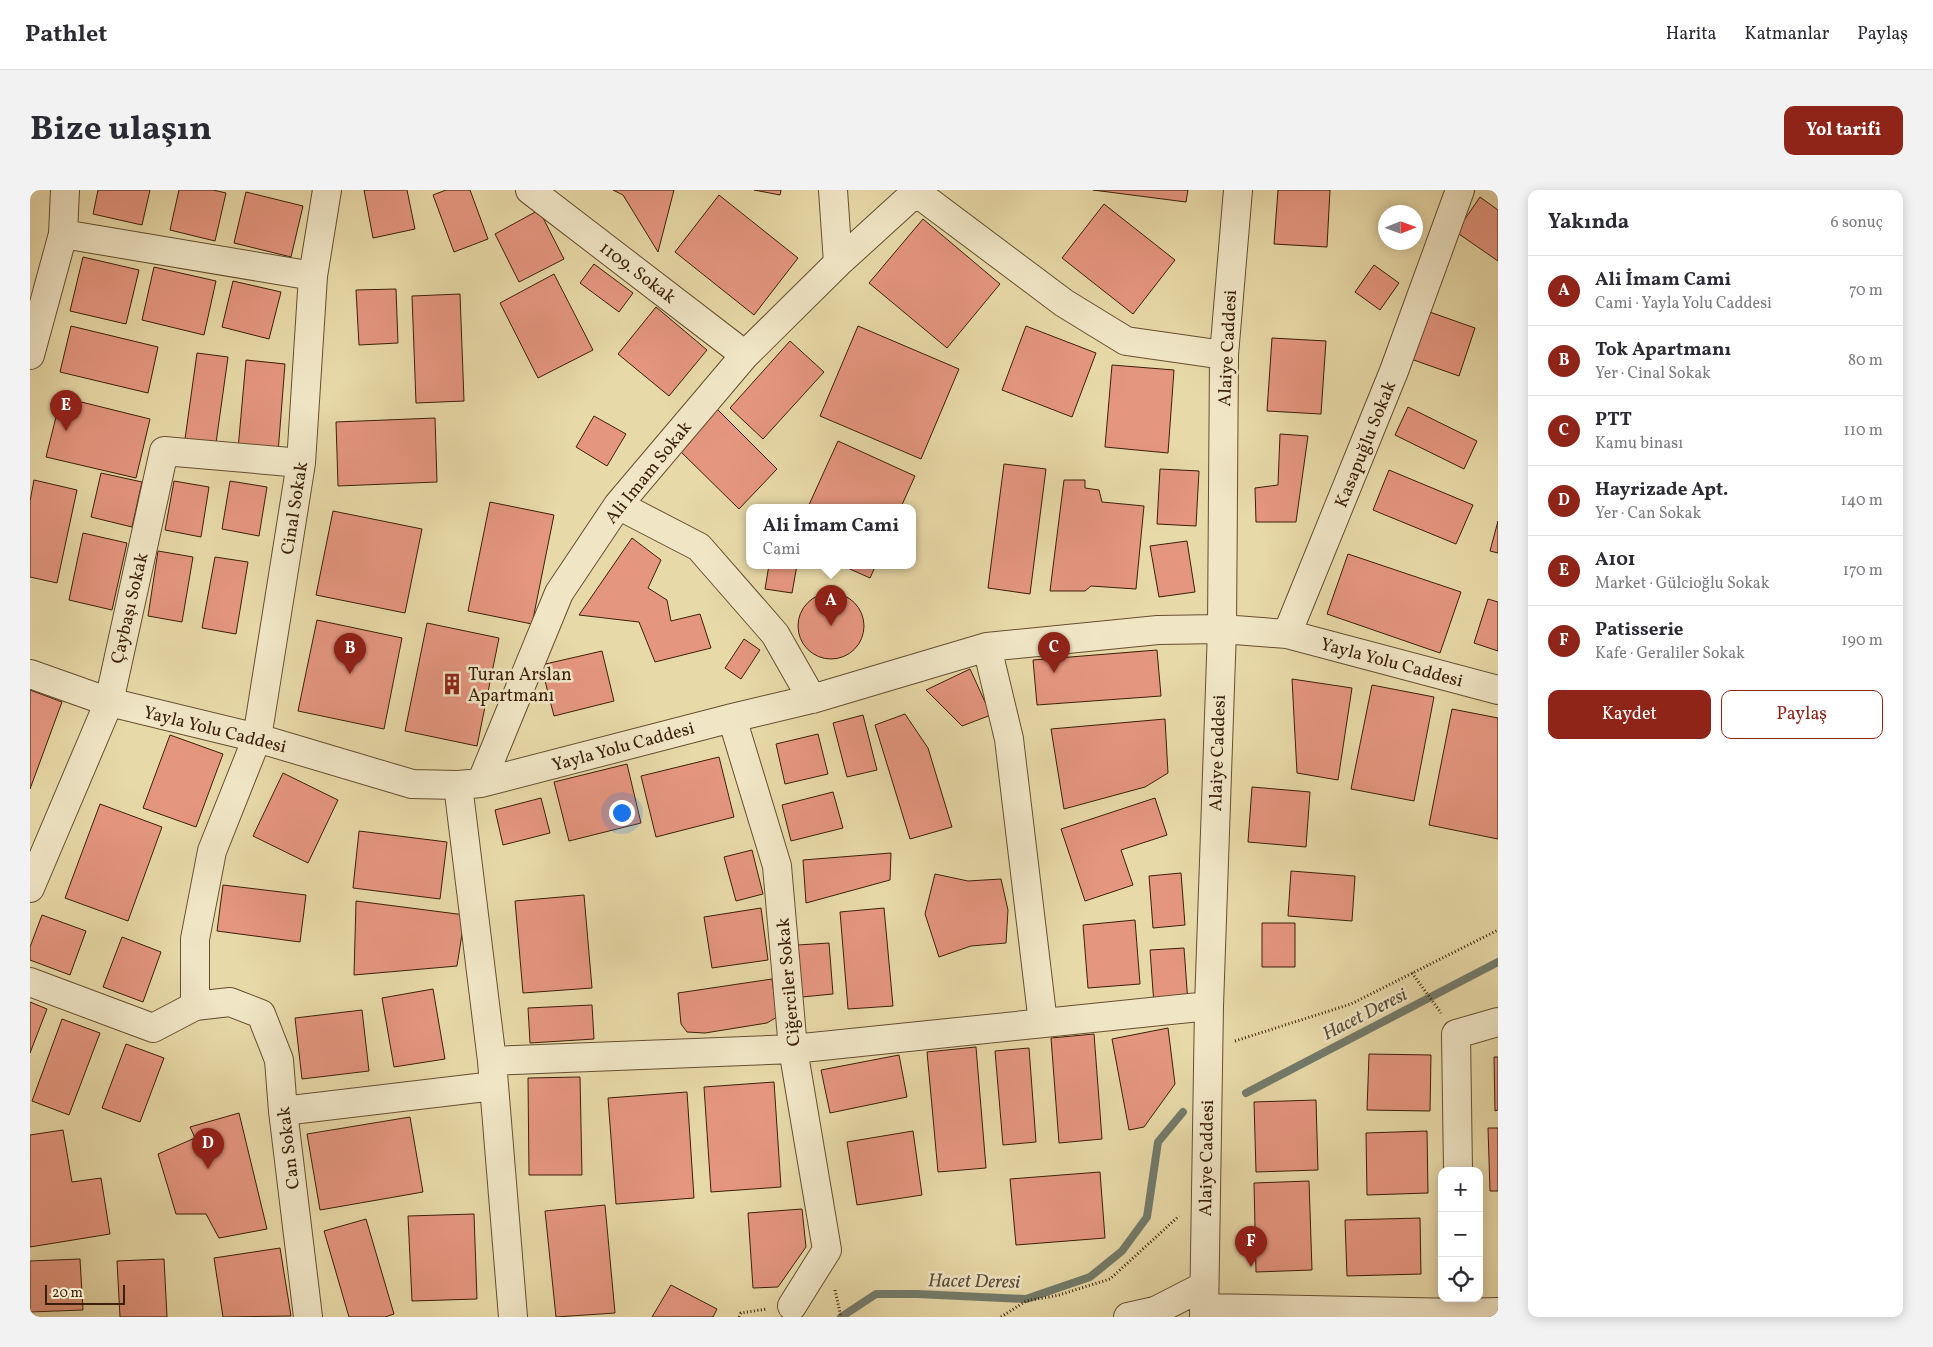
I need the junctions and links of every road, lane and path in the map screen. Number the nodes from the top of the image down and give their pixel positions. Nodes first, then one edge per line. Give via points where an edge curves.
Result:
1 (65, 190) edge
2 (327, 190) edge
3 (530, 190) edge
4 (833, 190) edge
5 (1238, 190) edge
6 (1460, 190) edge
7 (64, 234) junction
8 (838, 264) junction
9 (313, 276) junction
10 (30, 355) edge
11 (745, 355) junction
12 (1224, 355) junction
13 (301, 463) junction
14 (618, 505) junction
15 (1222, 629) junction
16 (1287, 634) junction
17 (987, 647) junction
18 (30, 674) edge
19 (1498, 690) edge
20 (812, 699) junction
21 (108, 702) junction
22 (732, 718) junction
23 (257, 738) junction
24 (470, 784) junction
25 (30, 888) edge
26 (1498, 930) edge
27 (1412, 973) junction
28 (30, 982) edge
29 (195, 1006) junction
30 (1209, 1006) junction
31 (1498, 1022) edge
32 (1043, 1023) junction
33 (1456, 1034) junction
34 (793, 1049) junction
35 (1208, 1050) junction
36 (493, 1073) junction
37 (283, 1111) junction
38 (1458, 1167) edge
39 (1206, 1193) junction
40 (837, 1299) dead end
41 (1204, 1304) edge
42 (792, 1306) dead end
43 (1460, 1306) edge
44 (1498, 1312) edge
45 (308, 1317) edge
46 (513, 1317) edge
47 (841, 1317) edge
48 (1001, 1317) edge
49 (1128, 1317) edge

1 - 7 street
2 - 9 street, Cinal Sokak
3 - 11 street, 1109. Sokak
4 - 8 street
5 - 12 street, Alaiye Caddesi
6 - 16 street, Kasapuğlu Sokak via 1394,372
7 - 9 street
7 - 10 street
8 - 11 street, Ali Imam Sokak
8 - 12 street, Ali Imam Sokak via 916,192 1064,303 1126,341
9 - 13 street, Cinal Sokak
11 - 14 street, Ali Imam Sokak
12 - 15 street, Alaiye Caddesi
13 - 21 street, Çaybaşı Sokak via 164,451
13 - 23 street, Cinal Sokak
14 - 20 street via 699,547 775,634
14 - 24 street, Ali Imam Sokak via 559,593
15 - 16 street
15 - 17 street, Yayla Yolu Caddesi via 1158,630
15 - 30 street, Alaiye Caddesi
16 - 19 street, Yayla Yolu Caddesi
17 - 20 street, Yayla Yolu Caddesi
17 - 32 street via 1009,739
18 - 21 street, Yayla Yolu Caddesi
20 - 22 street, Yayla Yolu Caddesi
21 - 23 street, Yayla Yolu Caddesi
21 - 25 street, Çaybaşı Sokak
22 - 24 street, Yayla Yolu Caddesi
22 - 34 street, Ciğerciler Sokak via 777,866
23 - 24 street, Yayla Yolu Caddesi via 412,784
23 - 29 street, Cinal Sokak via 212,851 194,939
24 - 36 street
26 - 27 path
27 - 33 path
27 - 35 path via 1351,1004
28 - 29 street via 153,1028
29 - 37 street, Can Sokak via 230,1002 261,1014 279,1060
30 - 32 street
30 - 35 street, Alaiye Caddesi
31 - 33 street
32 - 34 street
33 - 38 street
34 - 36 street
34 - 42 street, Ciğerciler Sokak via 827,1250
35 - 39 street, Alaiye Caddesi
36 - 37 street
36 - 46 street
37 - 45 street, Can Sokak
39 - 41 street, Alaiye Caddesi
39 - 48 path via 1110,1279 1059,1295 1026,1301
40 - 47 path
41 - 43 street
41 - 49 street
43 - 44 street

